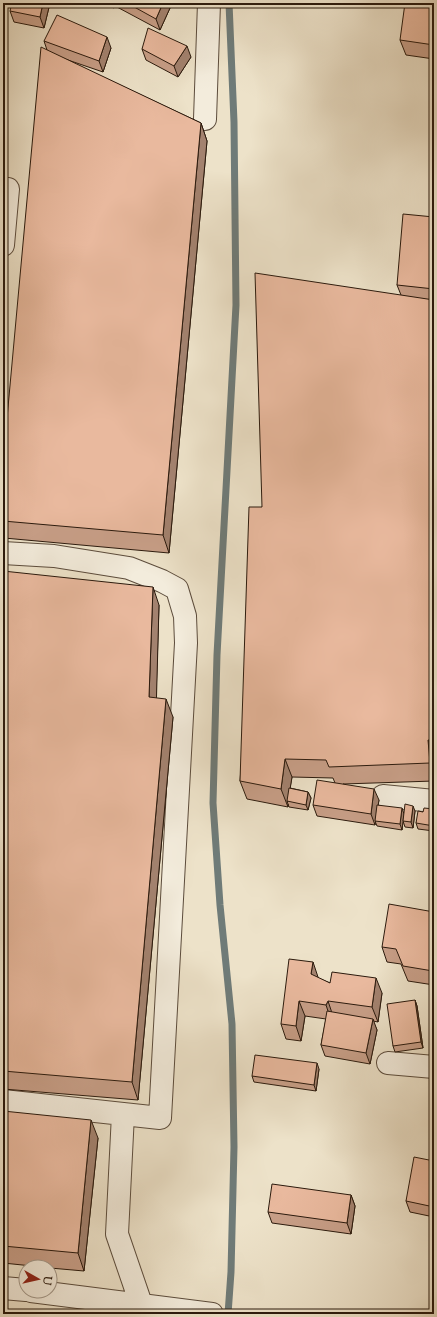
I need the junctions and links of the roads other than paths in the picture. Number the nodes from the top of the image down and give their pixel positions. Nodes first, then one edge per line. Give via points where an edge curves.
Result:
1 (209, 3) edge
2 (205, 119) dead end
3 (8, 189) dead end
4 (3, 245) edge
5 (3, 553) edge
6 (383, 796) dead end
7 (434, 801) edge
8 (388, 1063) dead end
9 (434, 1067) edge
10 (3, 1101) edge
11 (123, 1114) junction
12 (3, 1288) edge
13 (18, 1289) edge
14 (58, 1294) edge
15 (142, 1304) junction
16 (203, 1313) edge

1 - 2 street
3 - 4 street
5 - 11 street via 54,556 129,568 177,589 185,616 186,643 160,1118
6 - 7 street
8 - 9 street
10 - 11 street
11 - 15 street via 117,1234
12 - 13 street
14 - 15 street
15 - 16 street

